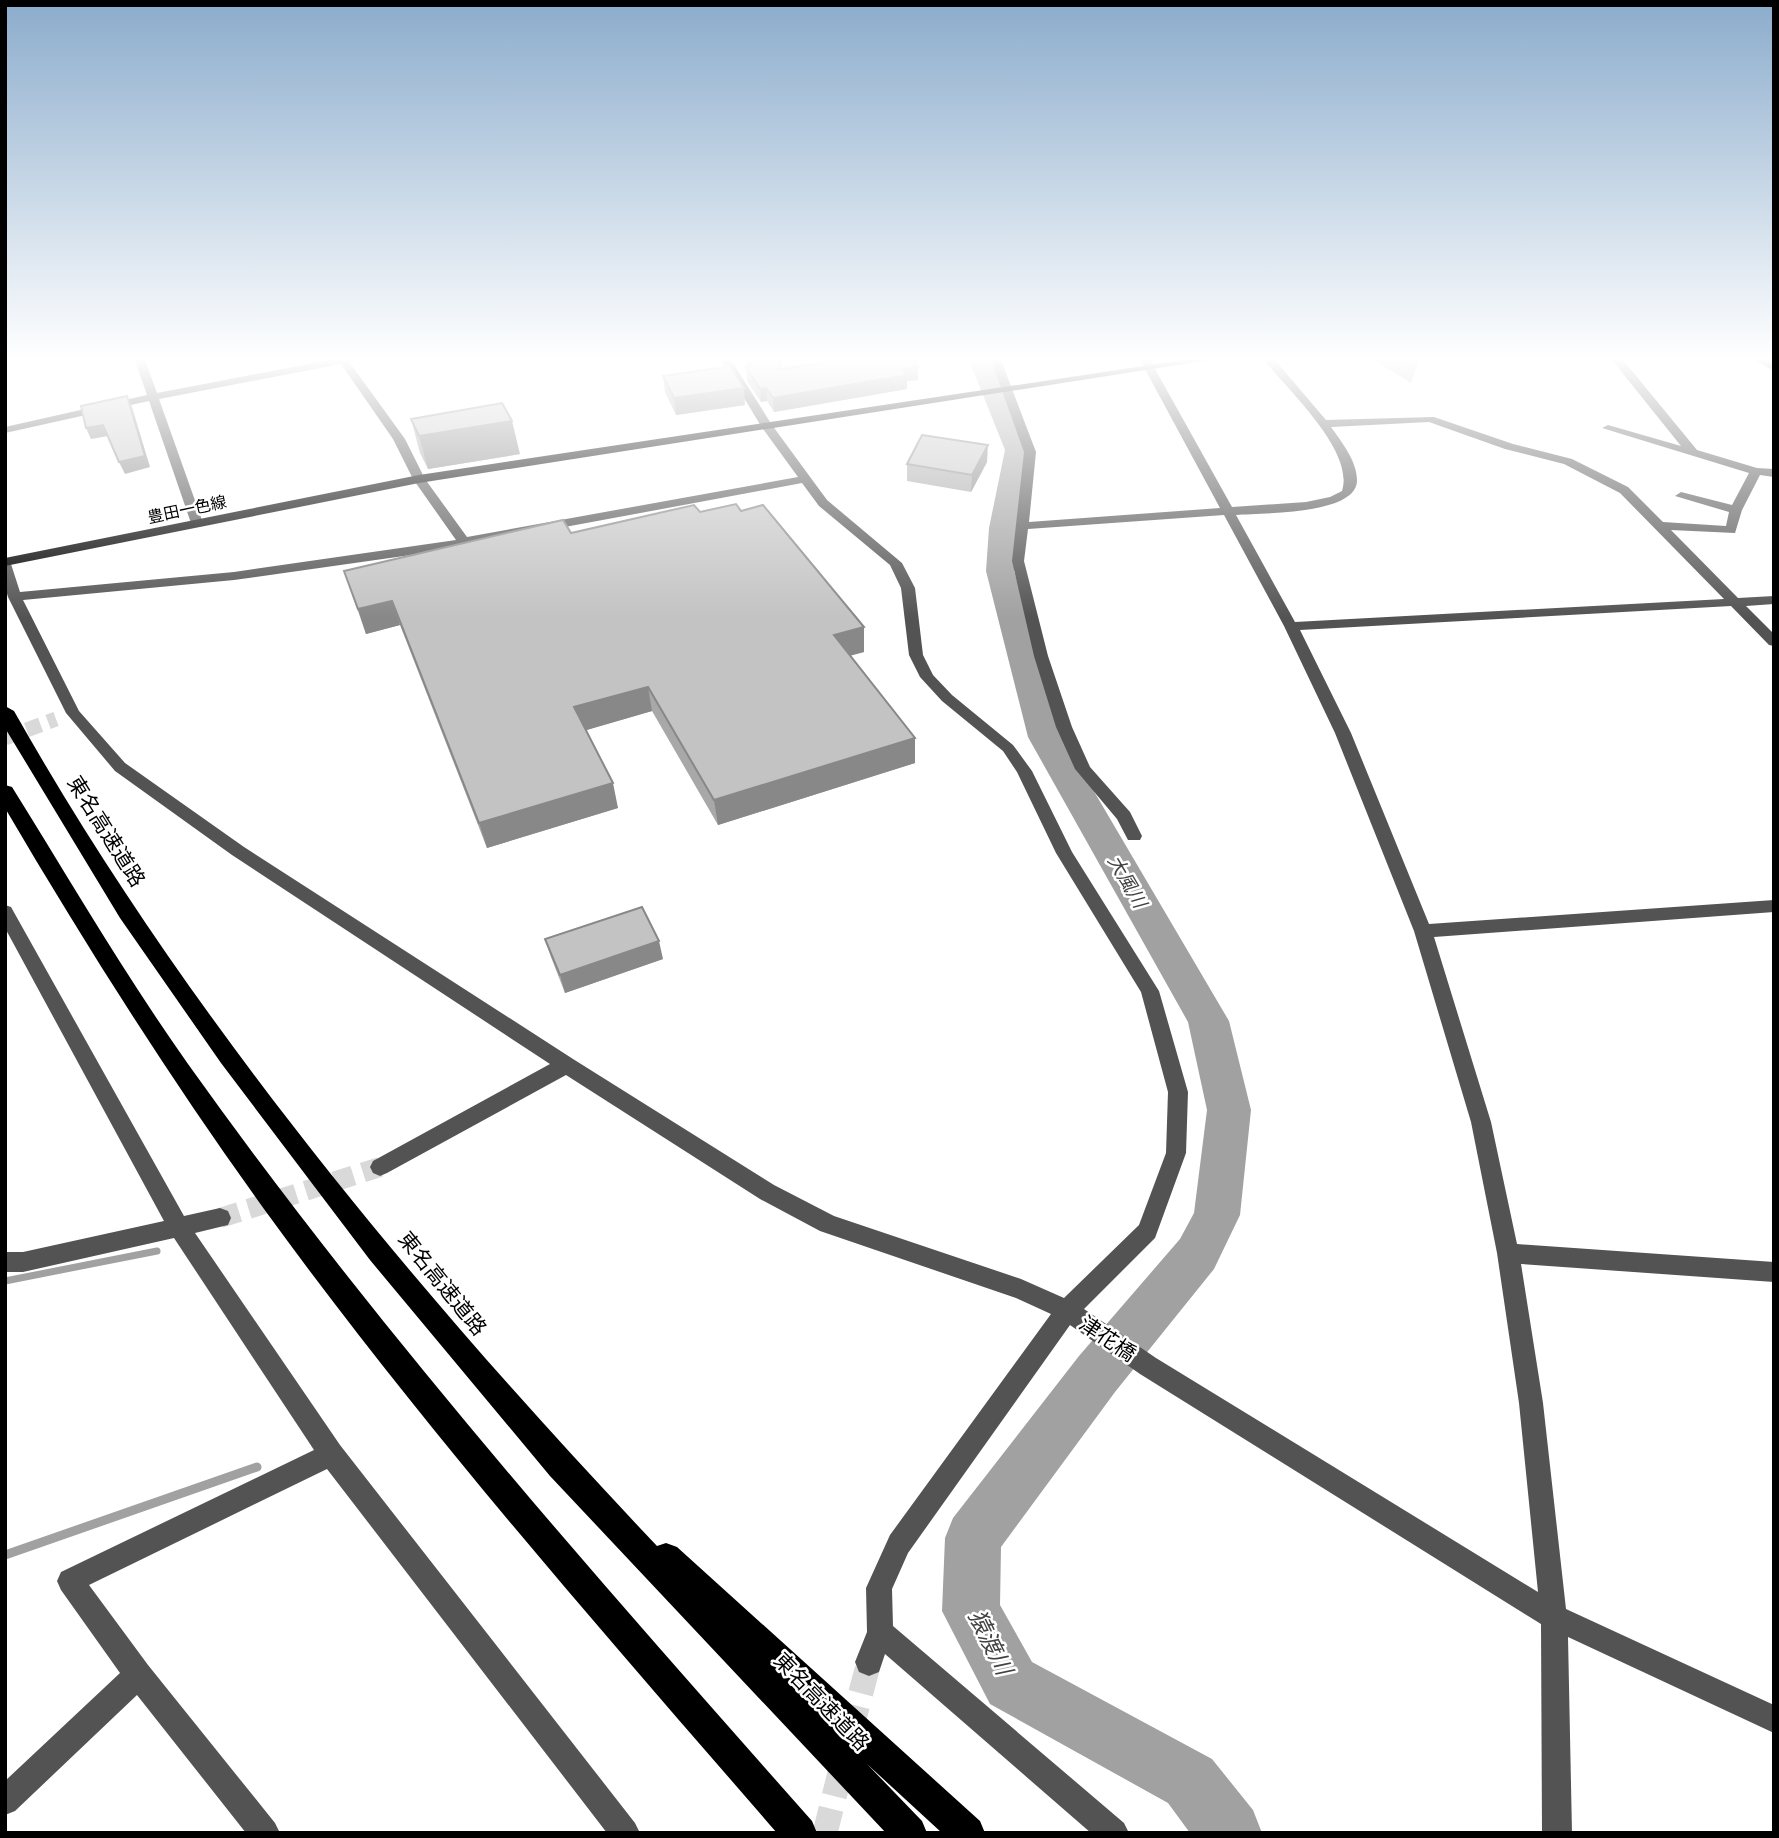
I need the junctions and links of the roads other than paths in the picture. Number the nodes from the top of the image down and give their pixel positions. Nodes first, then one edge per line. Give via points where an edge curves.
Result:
1 (170, 446) edge
2 (402, 446) edge
3 (637, 446) edge
4 (781, 446) edge
5 (1028, 446) edge
6 (1192, 446) edge
7 (1336, 446) edge
8 (1506, 446) edge
9 (1667, 446) edge
10 (1687, 446) edge
11 (1694, 454) junction
12 (1756, 471) junction
13 (1774, 473) edge
14 (419, 479) junction
15 (805, 479) junction
16 (1681, 496) dead end
17 (1736, 510) junction
18 (1228, 512) junction
19 (197, 523) junction
20 (1020, 526) junction
21 (1659, 526) junction
22 (463, 541) junction
23 (5, 563) edge
24 (15, 597) junction
25 (1774, 600) edge
26 (1735, 603) junction
27 (1291, 626) junction
28 (1774, 642) edge
29 (5, 711) edge
30 (5, 791) edge
31 (1134, 836) dead end
32 (1774, 906) edge
33 (5, 911) edge
34 (1423, 931) junction
35 (566, 1065) junction
36 (380, 1167) tunnel mouth
37 (220, 1218) tunnel mouth
38 (178, 1226) junction
39 (1508, 1253) junction
40 (5, 1262) edge
41 (1774, 1272) edge
42 (1067, 1310) junction
43 (331, 1454) junction
44 (559, 1460) junction
45 (1554, 1617) junction
46 (880, 1632) junction
47 (869, 1662) tunnel mouth
48 (138, 1675) junction
49 (1774, 1719) edge
50 (5, 1801) edge
51 (265, 1833) edge
52 (625, 1833) edge
53 (800, 1833) edge
54 (910, 1833) edge
55 (968, 1833) edge
56 (1114, 1833) edge
57 (1557, 1833) edge

1 - 19 street
2 - 14 street
3 - 14 main road, 豊田一色線
4 - 15 street
5 - 20 street
6 - 18 street
7 - 18 street via 1352,475 1349,490 1336,498 1306,506
8 - 21 street via 1568,461 1624,490
9 - 11 street
10 - 11 street
11 - 12 street
12 - 13 street
12 - 17 street
14 - 19 main road, 豊田一色線
14 - 22 street
15 - 22 street
15 - 42 street via 823,503 896,563 908,589 921,666 947,698 1008,748 1024,771 1064,853 1154,1002 1178,1092 1176,1153 1147,1231
16 - 17 street
17 - 21 street via 1731,530
18 - 20 street
18 - 27 street
19 - 23 main road, 豊田一色線
20 - 31 street via 1018,561 1060,718 1083,769 1124,816
21 - 26 street
22 - 24 street via 234,576
23 - 24 street, 津花橋
24 - 35 street, 津花橋 via 64,716 120,767 238,851
25 - 26 street
26 - 27 street
26 - 28 street
27 - 34 street via 1343,733
29 - 44 highway, 東名高速道路 via 98,873 198,1015 451,1339
30 - 53 highway via 68,901 260,1183 514,1503
32 - 34 street
33 - 38 street
34 - 39 street via 1481,1122
35 - 36 street
35 - 42 street, 津花橋 via 767,1192 828,1224 1021,1289
37 - 38 street
38 - 40 street via 23,1262
38 - 43 street
39 - 41 street
39 - 45 street via 1531,1404
42 - 45 street, 津花橋 via 1148,1366
42 - 46 street via 899,1544 879,1588
43 - 48 street via 70,1581
43 - 52 street
44 - 54 highway, 東名高速道路
44 - 55 highway
45 - 49 street, 津花橋
45 - 57 street
46 - 47 street
46 - 56 street
48 - 50 street
48 - 51 street

